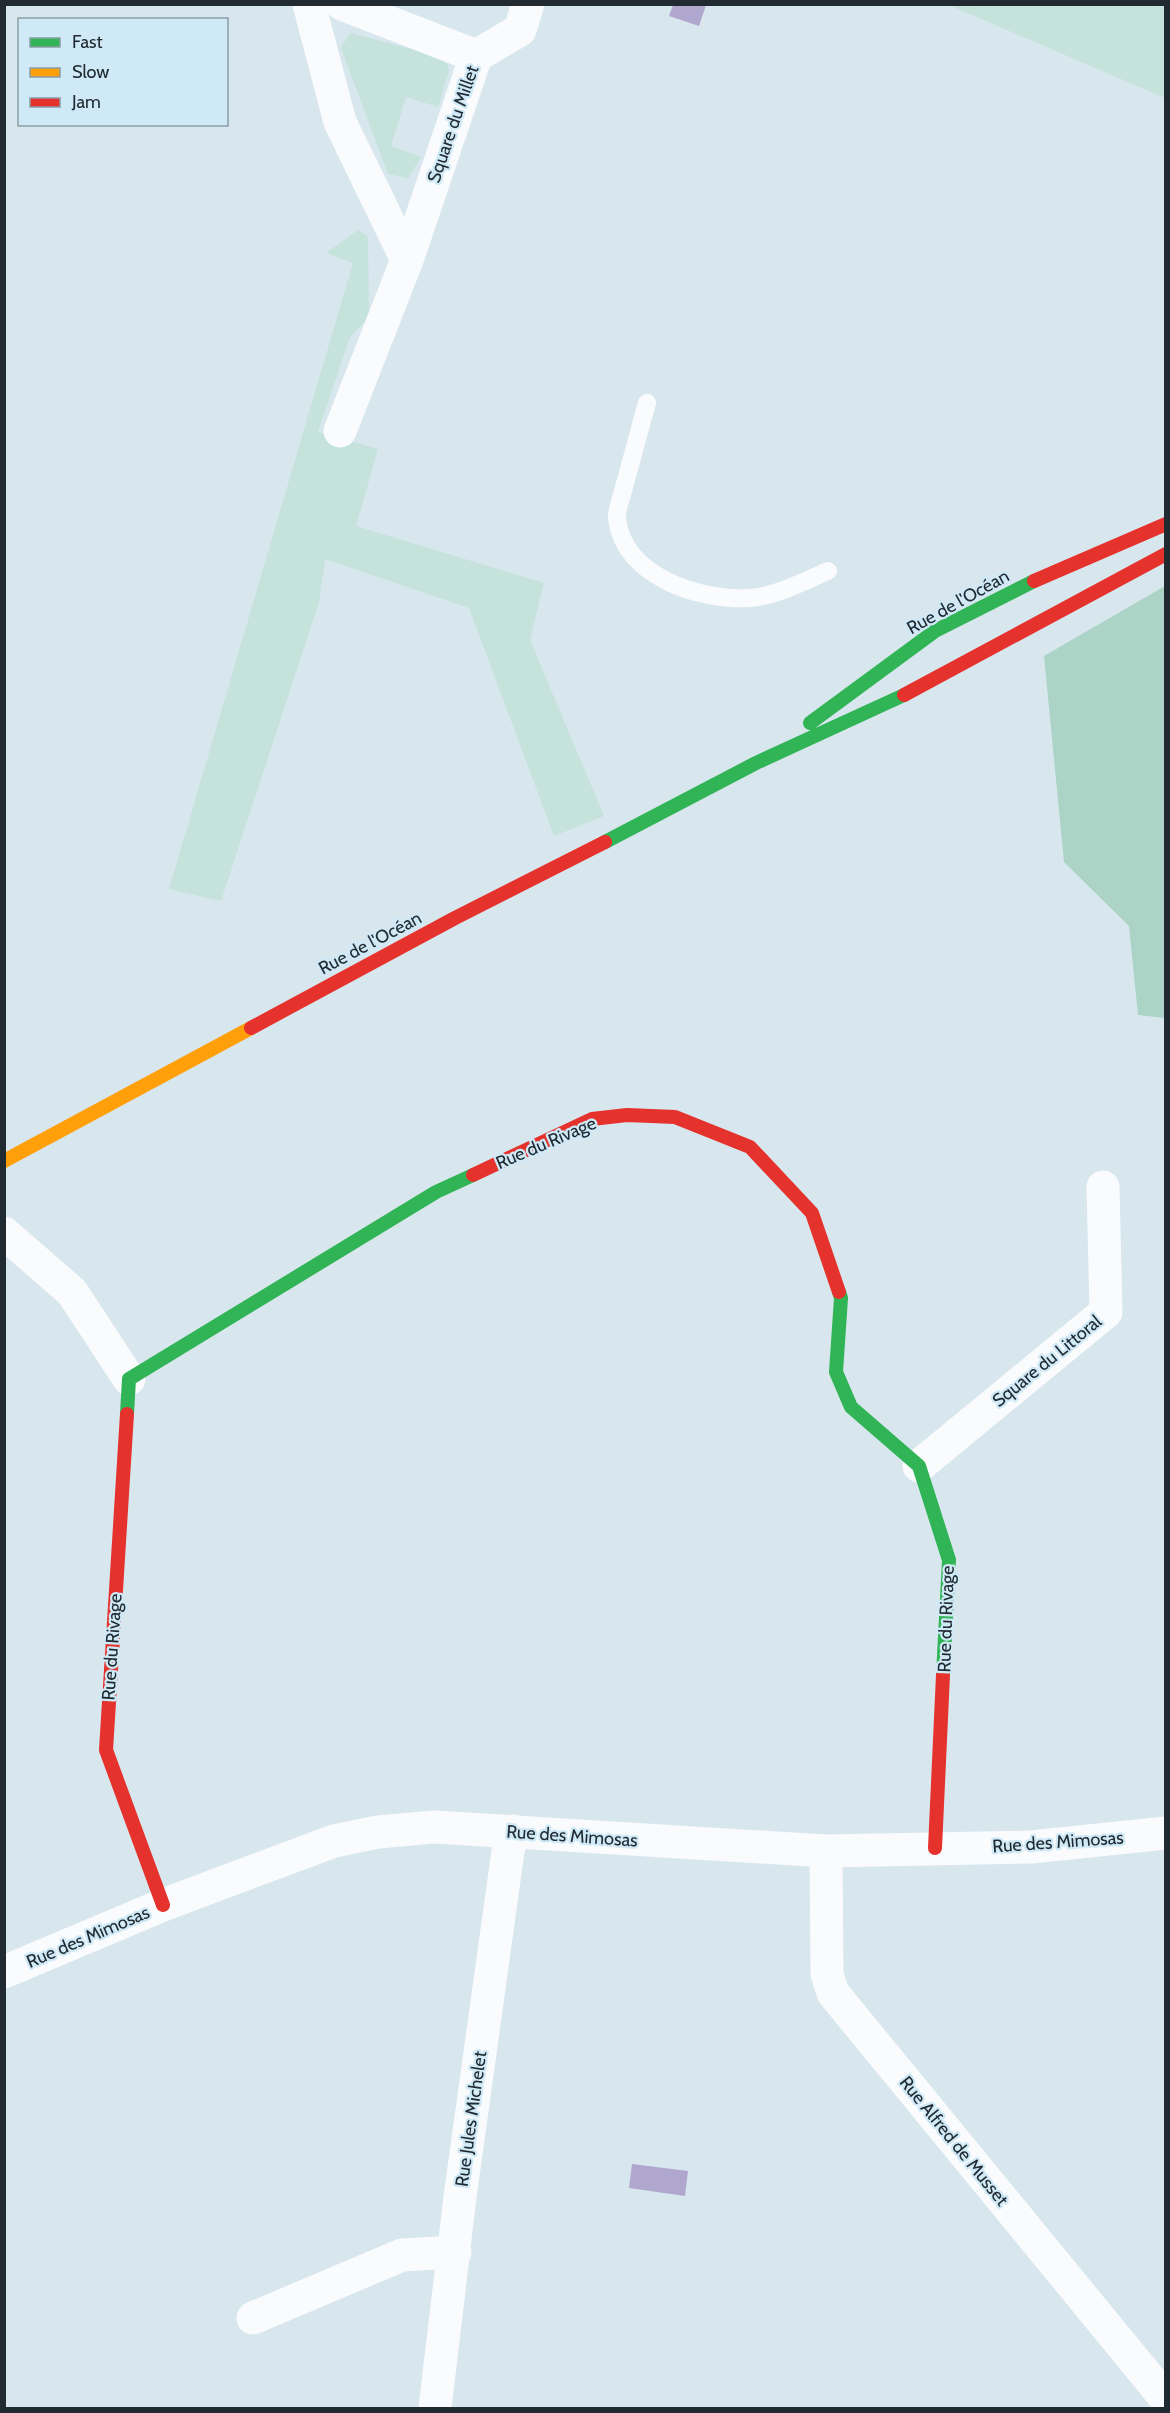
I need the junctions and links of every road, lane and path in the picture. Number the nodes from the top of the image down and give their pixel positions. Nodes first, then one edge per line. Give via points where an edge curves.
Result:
1 (309, 4) edge
2 (342, 4) edge
3 (528, 4) edge
4 (476, 56) junction
5 (407, 260) junction
6 (646, 403) dead end
7 (339, 431) dead end
8 (1166, 524) edge
9 (1166, 554) edge
10 (828, 571) dead end
11 (756, 763) junction
12 (4, 1161) edge
13 (1103, 1188) dead end
14 (4, 1233) edge
15 (129, 1379) junction
16 (919, 1466) junction
17 (514, 1832) junction
18 (1166, 1833) edge
19 (935, 1848) junction
20 (826, 1851) junction
21 (163, 1905) junction
22 (4, 1972) edge
23 (455, 2252) junction
24 (253, 2318) dead end
25 (1166, 2399) edge
26 (435, 2409) edge

1 - 5 street via 340,122
2 - 4 street, Square du Millet
3 - 4 street via 520,30
4 - 5 street, Square du Millet
5 - 7 street, Square du Millet
6 - 10 lane via 617,516 621,539 642,563 682,588 729,598 769,594
8 - 11 street, Rue de l'Océan via 1025,585 935,631
9 - 11 street, Rue de l'Océan via 913,691
11 - 12 street, Rue de l'Océan via 455,918
13 - 16 street, Square du Littoral via 1106,1312
14 - 15 street via 72,1292
15 - 16 street, Rue du Rivage via 436,1192 592,1119 627,1115 675,1117 750,1147 812,1213 841,1298 836,1372 851,1407
15 - 21 street, Rue du Rivage via 106,1750
16 - 19 street, Rue du Rivage via 949,1560
17 - 20 street, Rue des Mimosas
17 - 21 street, Rue des Mimosas via 435,1827 334,1841
17 - 23 street, Rue Jules Michelet via 508,1851 461,2185
18 - 19 street, Rue des Mimosas via 1030,1847
19 - 20 street, Rue des Mimosas
20 - 25 street, Rue Alfred de Musset via 827,1974 833,1993
21 - 22 street, Rue des Mimosas
23 - 24 street via 402,2255
23 - 26 street, Rue Jules Michelet

